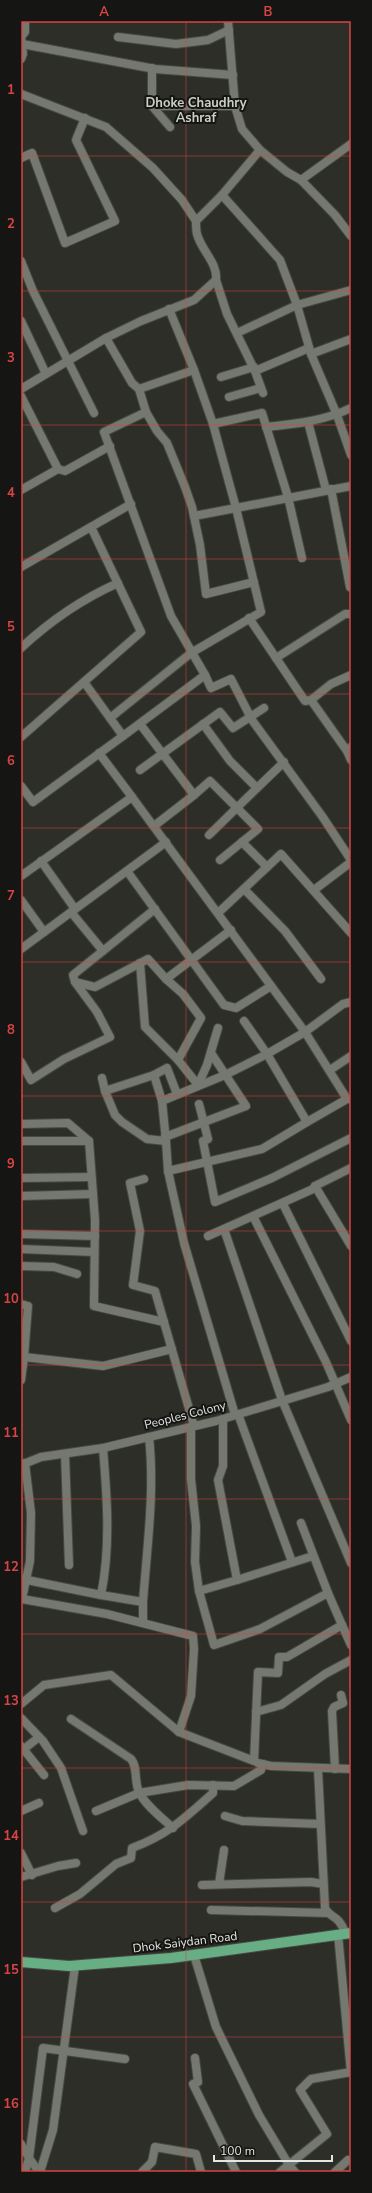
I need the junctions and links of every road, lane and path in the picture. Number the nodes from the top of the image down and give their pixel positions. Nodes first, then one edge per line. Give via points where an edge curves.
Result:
1 (25, 21) edge
2 (228, 21) edge
3 (229, 30) junction
4 (118, 37) dead end
5 (22, 44) junction
6 (22, 56) edge
7 (152, 68) junction
8 (233, 75) junction
9 (21, 94) edge
10 (152, 106) junction
11 (235, 106) junction
12 (85, 118) junction
13 (170, 127) dead end
14 (351, 144) edge
15 (260, 150) junction
16 (21, 158) edge
17 (301, 180) junction
18 (222, 195) junction
19 (196, 221) junction
20 (351, 236) edge
21 (21, 261) edge
22 (216, 280) junction
23 (351, 290) edge
24 (297, 305) junction
25 (169, 309) junction
26 (21, 321) edge
27 (237, 333) junction
28 (106, 338) junction
29 (351, 339) edge
30 (310, 351) junction
31 (68, 362) junction
32 (255, 369) junction
33 (194, 370) junction
34 (46, 374) junction
35 (221, 377) dead end
36 (21, 389) edge
37 (139, 389) junction
38 (21, 396) edge
39 (229, 397) dead end
40 (351, 408) edge
41 (146, 412) junction
42 (94, 413) dead end
43 (337, 415) junction
44 (308, 422) junction
45 (213, 424) junction
46 (266, 427) junction
47 (110, 446) junction
48 (351, 455) edge
49 (58, 469) junction
50 (351, 486) edge
51 (21, 490) edge
52 (328, 490) junction
53 (288, 497) junction
54 (131, 504) junction
55 (236, 508) junction
56 (194, 516) junction
57 (91, 527) junction
58 (302, 558) dead end
59 (21, 567) edge
60 (254, 582) junction
61 (118, 583) junction
62 (350, 587) dead end
63 (350, 616) edge
64 (249, 618) junction
65 (21, 648) edge
66 (191, 653) junction
67 (276, 658) junction
68 (205, 675) junction
69 (351, 675) edge
70 (84, 682) junction
71 (311, 700) junction
72 (264, 708) dead end
73 (250, 717) junction
74 (110, 718) junction
75 (140, 724) junction
76 (203, 724) junction
77 (123, 736) junction
78 (21, 737) edge
79 (349, 749) edge
80 (99, 753) junction
81 (162, 754) junction
82 (351, 760) edge
83 (284, 762) junction
84 (140, 770) dead end
85 (21, 786) edge
86 (257, 788) junction
87 (194, 795) junction
88 (132, 797) junction
89 (237, 808) junction
90 (154, 826) junction
91 (209, 835) dead end
92 (166, 842) junction
93 (242, 842) junction
94 (220, 860) dead end
95 (41, 861) junction
96 (351, 861) edge
97 (267, 867) junction
98 (127, 871) junction
99 (21, 876) edge
100 (244, 889) junction
101 (314, 890) junction
102 (21, 900) edge
103 (155, 909) junction
104 (73, 911) junction
105 (218, 913) junction
106 (231, 930) junction
107 (44, 932) junction
108 (351, 933) edge
109 (21, 949) edge
110 (103, 951) junction
111 (192, 960) junction
112 (140, 963) junction
113 (321, 979) dead end
114 (166, 980) junction
115 (76, 982) junction
116 (271, 986) junction
117 (351, 1002) edge
118 (244, 1022) dead end
119 (218, 1028) dead end
120 (305, 1032) junction
121 (211, 1053) junction
122 (267, 1054) junction
123 (351, 1056) edge
124 (178, 1060) junction
125 (21, 1062) edge
126 (330, 1070) junction
127 (154, 1075) junction
128 (225, 1075) junction
129 (102, 1078) dead end
130 (198, 1085) junction
131 (105, 1091) junction
132 (177, 1094) junction
133 (349, 1099) edge
134 (162, 1100) junction
135 (199, 1104) dead end
136 (203, 1121) junction
137 (307, 1122) junction
138 (21, 1124) edge
139 (351, 1138) edge
140 (165, 1139) junction
141 (21, 1141) edge
142 (88, 1141) junction
143 (207, 1163) junction
144 (351, 1168) edge
145 (168, 1171) junction
146 (91, 1177) junction
147 (22, 1178) dead end
148 (144, 1179) dead end
149 (315, 1186) junction
150 (93, 1194) junction
151 (21, 1196) edge
152 (283, 1204) junction
153 (253, 1216) junction
154 (224, 1229) junction
155 (21, 1234) edge
156 (95, 1236) junction
157 (208, 1236) dead end
158 (351, 1246) edge
159 (21, 1249) edge
160 (94, 1252) junction
161 (21, 1266) edge
162 (77, 1274) dead end
163 (21, 1304) edge
164 (164, 1322) junction
165 (23, 1332) edge
166 (351, 1341) edge
167 (172, 1349) junction
168 (24, 1356) junction
169 (351, 1377) edge
170 (21, 1380) edge
171 (334, 1384) junction
172 (282, 1400) junction
173 (237, 1414) junction
174 (223, 1419) junction
175 (351, 1420) edge
176 (193, 1426) junction
177 (149, 1437) junction
178 (103, 1448) junction
179 (66, 1454) junction
180 (23, 1464) edge
181 (301, 1523) dead end
182 (313, 1556) junction
183 (292, 1562) junction
184 (351, 1563) edge
185 (69, 1565) dead end
186 (23, 1579) edge
187 (237, 1580) junction
188 (199, 1591) junction
189 (328, 1593) junction
190 (102, 1595) junction
191 (143, 1602) junction
192 (142, 1623) junction
193 (342, 1625) junction
194 (351, 1645) edge
195 (351, 1660) edge
196 (341, 1695) dead end
197 (21, 1704) edge
198 (256, 1712) junction
199 (21, 1718) edge
200 (71, 1719) dead end
201 (179, 1732) junction
202 (39, 1737) junction
203 (22, 1748) edge
204 (254, 1761) junction
205 (263, 1764) junction
206 (318, 1769) junction
207 (335, 1769) junction
208 (351, 1769) edge
209 (44, 1775) dead end
210 (213, 1785) junction
211 (139, 1793) junction
212 (39, 1803) dead end
213 (21, 1811) edge
214 (96, 1811) dead end
215 (225, 1816) dead end
216 (320, 1824) junction
217 (173, 1828) junction
218 (83, 1831) dead end
219 (224, 1850) dead end
220 (21, 1854) edge
221 (76, 1863) dead end
222 (32, 1875) junction
223 (21, 1877) edge
224 (219, 1884) junction
225 (323, 1884) junction
226 (202, 1885) dead end
227 (55, 1908) dead end
228 (211, 1910) dead end
229 (328, 1913) junction
230 (345, 1933) edge
231 (194, 1955) junction
232 (21, 1962) edge
233 (75, 1966) junction
234 (64, 2050) junction
235 (194, 2058) dead end
236 (125, 2059) dead end
237 (351, 2073) edge
238 (21, 2144) edge
239 (28, 2158) junction
240 (348, 2160) dead end
241 (288, 2165) junction
242 (25, 2172) edge
243 (40, 2172) edge
244 (142, 2172) edge
245 (201, 2172) edge
246 (236, 2172) edge
247 (280, 2172) edge
248 (295, 2172) edge
249 (335, 2172) edge

1 - 5 street
2 - 3 street
3 - 4 street via 208,40 176,44
3 - 8 street
5 - 6 street
5 - 7 street
7 - 8 street
7 - 10 street
8 - 11 street
9 - 12 street
10 - 11 street
10 - 13 street
11 - 15 street via 242,129
12 - 16 street via 76,140 115,221 66,243 32,153
12 - 19 street via 106,127 153,168 182,200
14 - 17 street
15 - 17 street
15 - 18 street
17 - 20 street via 335,215
18 - 19 street
18 - 24 street via 280,260
19 - 22 street via 197,234 208,255
21 - 31 street
22 - 25 street via 194,300
22 - 27 street via 227,314
23 - 24 street
24 - 27 street
24 - 30 street
25 - 28 street
25 - 33 street
26 - 34 street
27 - 32 street
28 - 31 street
28 - 37 street via 132,383
29 - 30 street
30 - 32 street
30 - 43 street
31 - 34 street
31 - 42 street
32 - 35 street
32 - 39 street via 262,390
33 - 37 street
33 - 45 street
34 - 36 street
37 - 41 street
38 - 49 street
40 - 43 street
41 - 47 street via 104,432
41 - 56 street via 156,431 167,443
43 - 44 street
43 - 48 street
44 - 46 street
44 - 52 street
45 - 46 street via 262,413
45 - 55 street
46 - 53 street
47 - 49 street via 65,471
47 - 54 street via 118,474
49 - 51 street
50 - 52 street
52 - 53 street
52 - 62 street
53 - 55 street
53 - 58 street
54 - 57 street
54 - 66 street via 171,616
55 - 56 street
55 - 60 street
56 - 60 street via 206,594
57 - 59 street
57 - 61 street
60 - 64 street via 261,612
61 - 65 street via 56,618
61 - 70 street via 140,632
63 - 67 street via 345,614
64 - 66 street
64 - 67 street
66 - 68 street
66 - 74 street
67 - 71 street via 305,700
68 - 73 street via 211,688 230,679
68 - 75 street
69 - 71 street via 331,684
70 - 74 street
70 - 78 street
71 - 79 street
72 - 73 street
73 - 76 street via 233,728 220,712
73 - 83 street
74 - 77 street
75 - 77 street
75 - 81 street
76 - 81 street
76 - 86 street via 230,761
77 - 80 street
79 - 82 street
80 - 85 street via 33,802
80 - 88 street
81 - 84 street
81 - 87 street
83 - 86 street
83 - 96 street
86 - 89 street
87 - 89 street via 210,781
87 - 90 street
88 - 90 street
88 - 95 street
89 - 91 street
89 - 93 street via 258,828
90 - 92 street
92 - 98 street
92 - 105 street
93 - 94 street
93 - 97 street
95 - 99 street
95 - 104 street
96 - 101 street
97 - 100 street
97 - 101 street via 281,854
98 - 103 street
98 - 104 street
100 - 105 street
100 - 113 street via 285,930
101 - 108 street
102 - 107 street
103 - 110 street
103 - 111 street
104 - 107 street
104 - 110 street
105 - 106 street
106 - 111 street
106 - 116 street
107 - 109 street
110 - 115 street via 73,975
111 - 114 street
111 - 116 street via 224,1005 236,1008
112 - 114 street via 148,959
112 - 115 street via 95,987
112 - 124 street via 145,1027
114 - 124 street via 183,994 201,1018
115 - 125 street via 97,1012 110,1037 64,1059 31,1080
116 - 120 street
117 - 120 street via 343,1004
118 - 122 street
119 - 121 street
120 - 122 street
120 - 126 street
121 - 128 street
121 - 130 street
122 - 128 street
122 - 137 street
123 - 126 street
124 - 130 street
126 - 133 street
127 - 131 street
127 - 132 street via 167,1068
127 - 134 street
128 - 130 street
128 - 136 street via 246,1106
129 - 131 street
130 - 132 street
131 - 140 street via 115,1115 122,1122 147,1139
132 - 134 street
133 - 137 street
134 - 140 street
135 - 136 street
136 - 140 street
136 - 143 street via 208,1139 203,1142
137 - 143 street via 262,1149
138 - 142 street via 68,1123
139 - 143 street via 272,1178 215,1202
140 - 145 street
141 - 142 street
142 - 146 street
143 - 145 street
144 - 149 street
145 - 173 street via 184,1243
146 - 147 street
146 - 150 street
148 - 164 street via 130,1183 140,1231 133,1286 155,1291
149 - 152 street
149 - 158 street
150 - 151 street
150 - 156 street
152 - 153 street
152 - 166 street
153 - 154 street
153 - 171 street via 326,1362
154 - 157 street
154 - 172 street
155 - 156 street
156 - 160 street
159 - 160 street
160 - 164 street via 94,1306
161 - 162 street via 54,1267
163 - 165 street via 28,1306
164 - 167 street
165 - 168 street
167 - 168 street via 103,1366
167 - 176 street
168 - 170 street
169 - 171 street, Peoples Colony
171 - 172 street, Peoples Colony
171 - 175 street
172 - 173 street, Peoples Colony
172 - 184 street
173 - 174 street, Peoples Colony
173 - 183 street
174 - 176 street, Peoples Colony
174 - 187 street via 223,1466 218,1480
176 - 177 street, Peoples Colony
176 - 188 street via 191,1479
177 - 178 street, Peoples Colony
177 - 191 street via 150,1504
178 - 179 street, Peoples Colony
178 - 190 street via 107,1494 105,1576
179 - 180 street, Peoples Colony via 41,1457
179 - 185 street
180 - 186 street via 32,1513 30,1561
181 - 182 street
182 - 183 street
182 - 189 street
183 - 187 street
186 - 190 street
186 - 192 street via 22,1599
187 - 188 street
188 - 189 street via 214,1645 260,1629
189 - 193 street
190 - 191 street
191 - 192 street
192 - 201 street via 193,1636 191,1696
193 - 194 street
193 - 198 street via 286,1657 279,1657 278,1673 258,1672
195 - 198 street via 325,1674 281,1705
196 - 207 street via 343,1702 332,1711
197 - 201 street via 44,1685 111,1675
198 - 204 street
199 - 202 street
200 - 211 street via 131,1759
201 - 204 street
202 - 203 street
202 - 218 street via 61,1768
203 - 209 street
204 - 205 street
205 - 206 street
205 - 210 street via 261,1770 238,1784
206 - 207 street
206 - 216 street
207 - 208 street
210 - 211 street via 188,1785
210 - 217 street via 213,1793
211 - 214 street
211 - 217 street
212 - 213 street
215 - 216 street via 242,1821
216 - 225 street
217 - 227 street via 150,1842 132,1848 132,1858 116,1864 80,1894
219 - 224 street
220 - 222 street
221 - 222 street
222 - 223 street
224 - 225 street
224 - 226 street
225 - 229 street via 324,1908
228 - 229 street
229 - 230 street via 341,1922
230 - 231 main road, Dhok Saiydan Road
230 - 237 street
231 - 233 main road, Dhok Saiydan Road
231 - 241 street via 216,2027 259,2115
232 - 233 main road, Dhok Saiydan Road
233 - 234 street
234 - 236 street
234 - 239 street via 43,2048
234 - 243 street via 52,2130
235 - 246 street via 198,2082 193,2084
237 - 241 street via 311,2079 300,2090 327,2134
238 - 239 street
239 - 242 street
239 - 243 street
240 - 249 street
241 - 247 street
241 - 248 street
244 - 245 street via 152,2162 155,2147 196,2154

